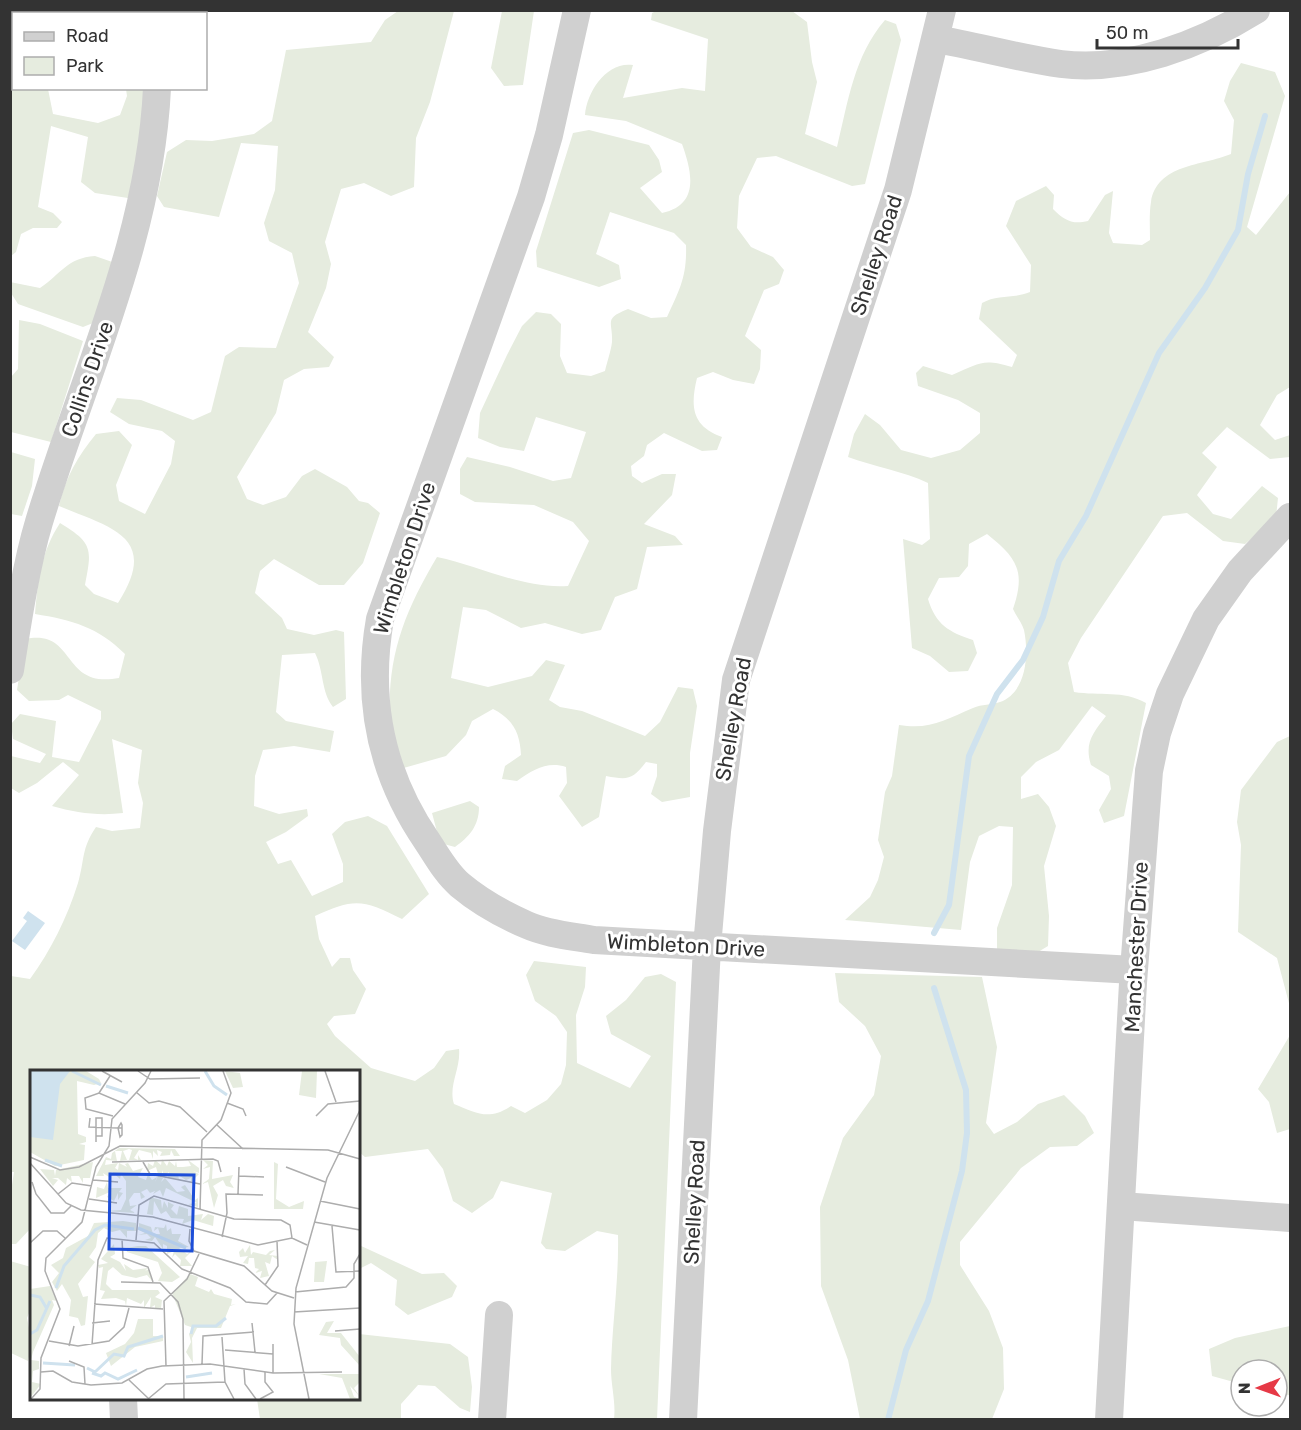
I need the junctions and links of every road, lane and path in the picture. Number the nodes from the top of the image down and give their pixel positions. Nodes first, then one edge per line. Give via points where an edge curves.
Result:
1 (577, 10) edge
2 (942, 10) edge
3 (1256, 10) edge
4 (935, 39) junction
5 (157, 90) edge
6 (1290, 517) edge
7 (10, 670) edge
8 (707, 947) junction
9 (1134, 970) junction
10 (1121, 1206) junction
11 (1290, 1218) edge
12 (499, 1315) dead end
13 (123, 1400) edge
14 (124, 1419) edge
15 (492, 1419) edge
16 (683, 1419) edge
17 (1109, 1419) edge

1 - 8 street, Wimbleton Drive via 531,197 380,619 375,709 382,747 397,789 418,829 461,886 528,926 594,940
2 - 4 street, Shelley Road
3 - 4 street via 1220,33 1142,59 1110,63 1064,64
4 - 8 street, Shelley Road via 891,210 739,664 729,720
5 - 7 street, Collins Drive via 148,171 134,240 38,525
6 - 9 street, Manchester Drive via 1223,593 1170,694 1157,733 1146,790
8 - 9 street, Wimbleton Drive
8 - 16 street, Shelley Road
9 - 10 street, Manchester Drive
10 - 11 street
10 - 17 street, Manchester Drive
12 - 15 street
13 - 14 street

